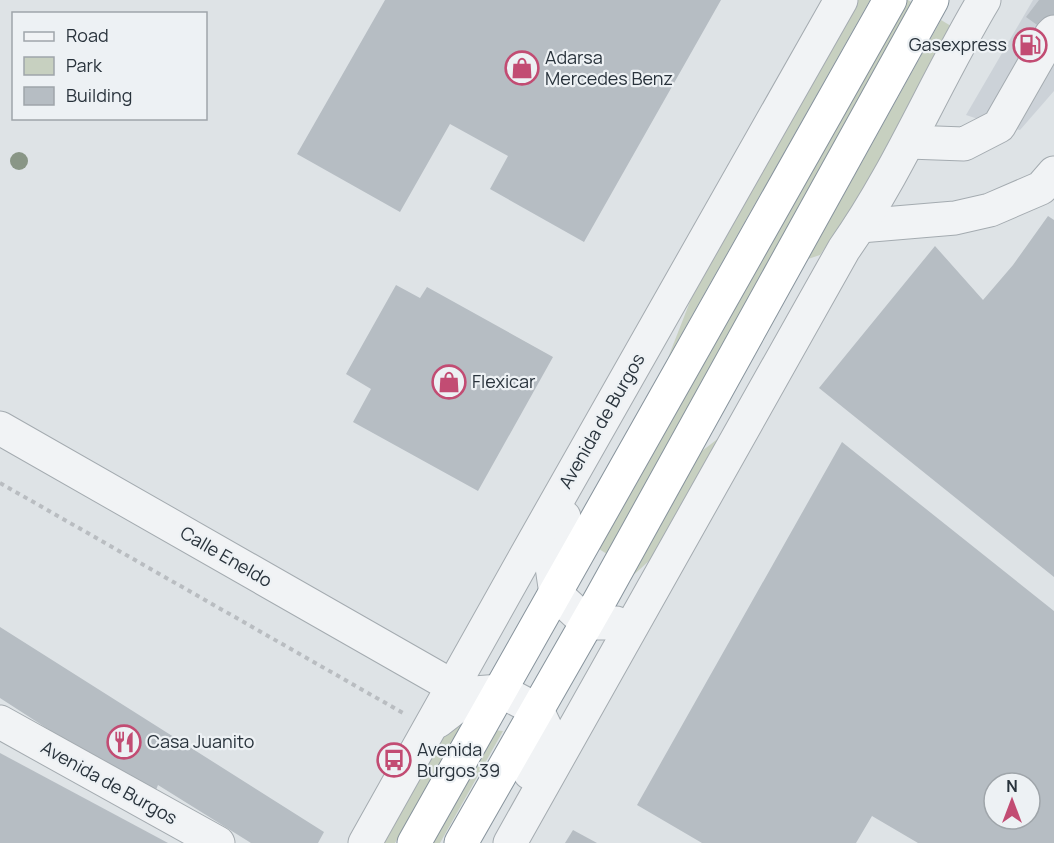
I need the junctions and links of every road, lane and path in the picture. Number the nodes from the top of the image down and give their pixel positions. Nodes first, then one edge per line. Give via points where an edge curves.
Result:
1 (841, 0) edge
2 (890, 0) edge
3 (932, 0) edge
4 (984, 0) edge
5 (1054, 32) edge
6 (909, 141) junction
7 (1054, 173) edge
8 (852, 237) junction
9 (650, 336) junction
10 (715, 392) junction
11 (0, 428) edge
12 (0, 483) edge
13 (664, 570) junction
14 (556, 594) junction
15 (587, 623) junction
16 (452, 686) junction
17 (501, 691) junction
18 (537, 710) junction
19 (0, 722) edge
20 (430, 728) junction
21 (219, 843) edge
22 (365, 843) edge
23 (414, 843) edge
24 (461, 843) edge
25 (491, 843) edge
26 (510, 843) edge

1 - 9 street, Avenida de Burgos
2 - 14 highway
3 - 10 highway
4 - 6 street
5 - 6 street via 999,126 964,144
6 - 8 street
7 - 8 street via 1041,188 990,210
8 - 10 street via 744,382
8 - 13 street
9 - 14 street via 549,546
9 - 16 street, Avenida de Burgos
10 - 15 highway
11 - 16 street, Calle Eneldo
12 - 20 path
13 - 15 street via 617,623
13 - 26 street
14 - 15 street
14 - 17 highway
15 - 18 highway
16 - 20 street, Avenida de Burgos
17 - 18 street
17 - 20 street via 474,693
17 - 23 highway
18 - 24 highway
18 - 25 street via 548,734
19 - 21 street, Avenida de Burgos
20 - 22 street, Avenida de Burgos

